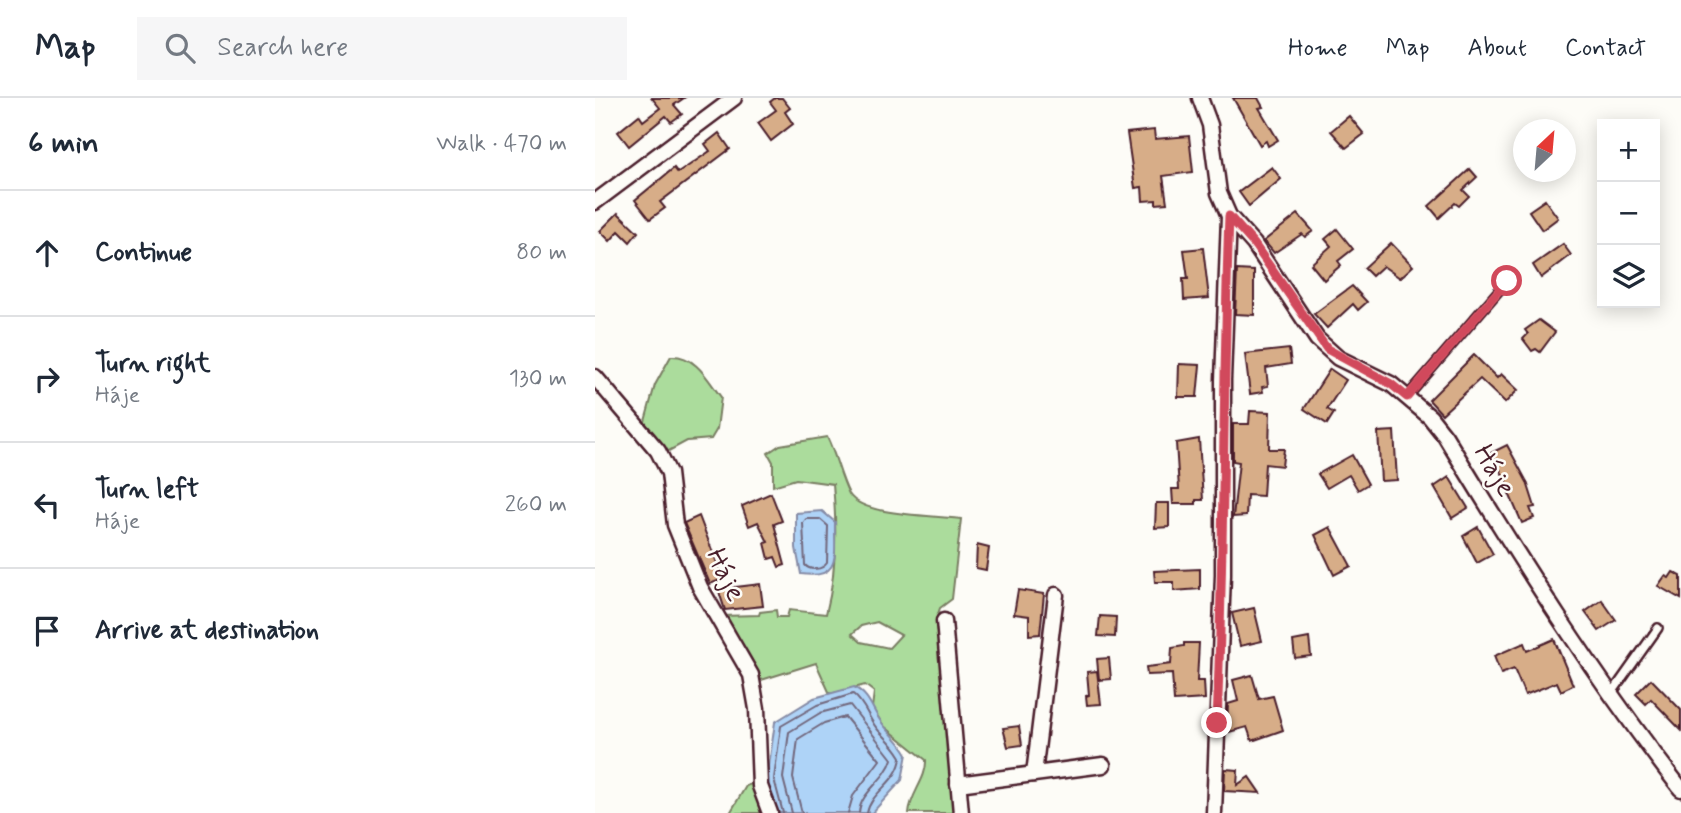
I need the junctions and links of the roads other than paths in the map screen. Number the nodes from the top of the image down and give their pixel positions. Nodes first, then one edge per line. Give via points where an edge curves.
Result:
1 (734, 98) edge
2 (1200, 98) edge
3 (595, 202) edge
4 (1229, 216) junction
5 (1507, 281) dead end
6 (595, 377) edge
7 (1407, 397) junction
8 (1055, 595) dead end
9 (944, 621) dead end
10 (1658, 628) dead end
11 (1612, 694) junction
12 (1103, 765) dead end
13 (1034, 775) junction
14 (958, 785) junction
15 (1681, 789) edge
16 (770, 813) edge
17 (961, 813) edge
18 (1215, 813) edge

1 - 3 street
2 - 4 street, Háje via 1210,125 1219,193
4 - 7 street, Háje via 1254,244 1327,349
4 - 18 street, Háje
5 - 7 lane
6 - 16 street, Háje via 658,450 670,473 675,525 685,550 700,587 751,675 760,786
7 - 11 street, Háje via 1445,436 1520,561
8 - 13 street
9 - 14 street
10 - 11 lane
11 - 15 street, Háje
12 - 13 street
13 - 14 street
14 - 17 street

